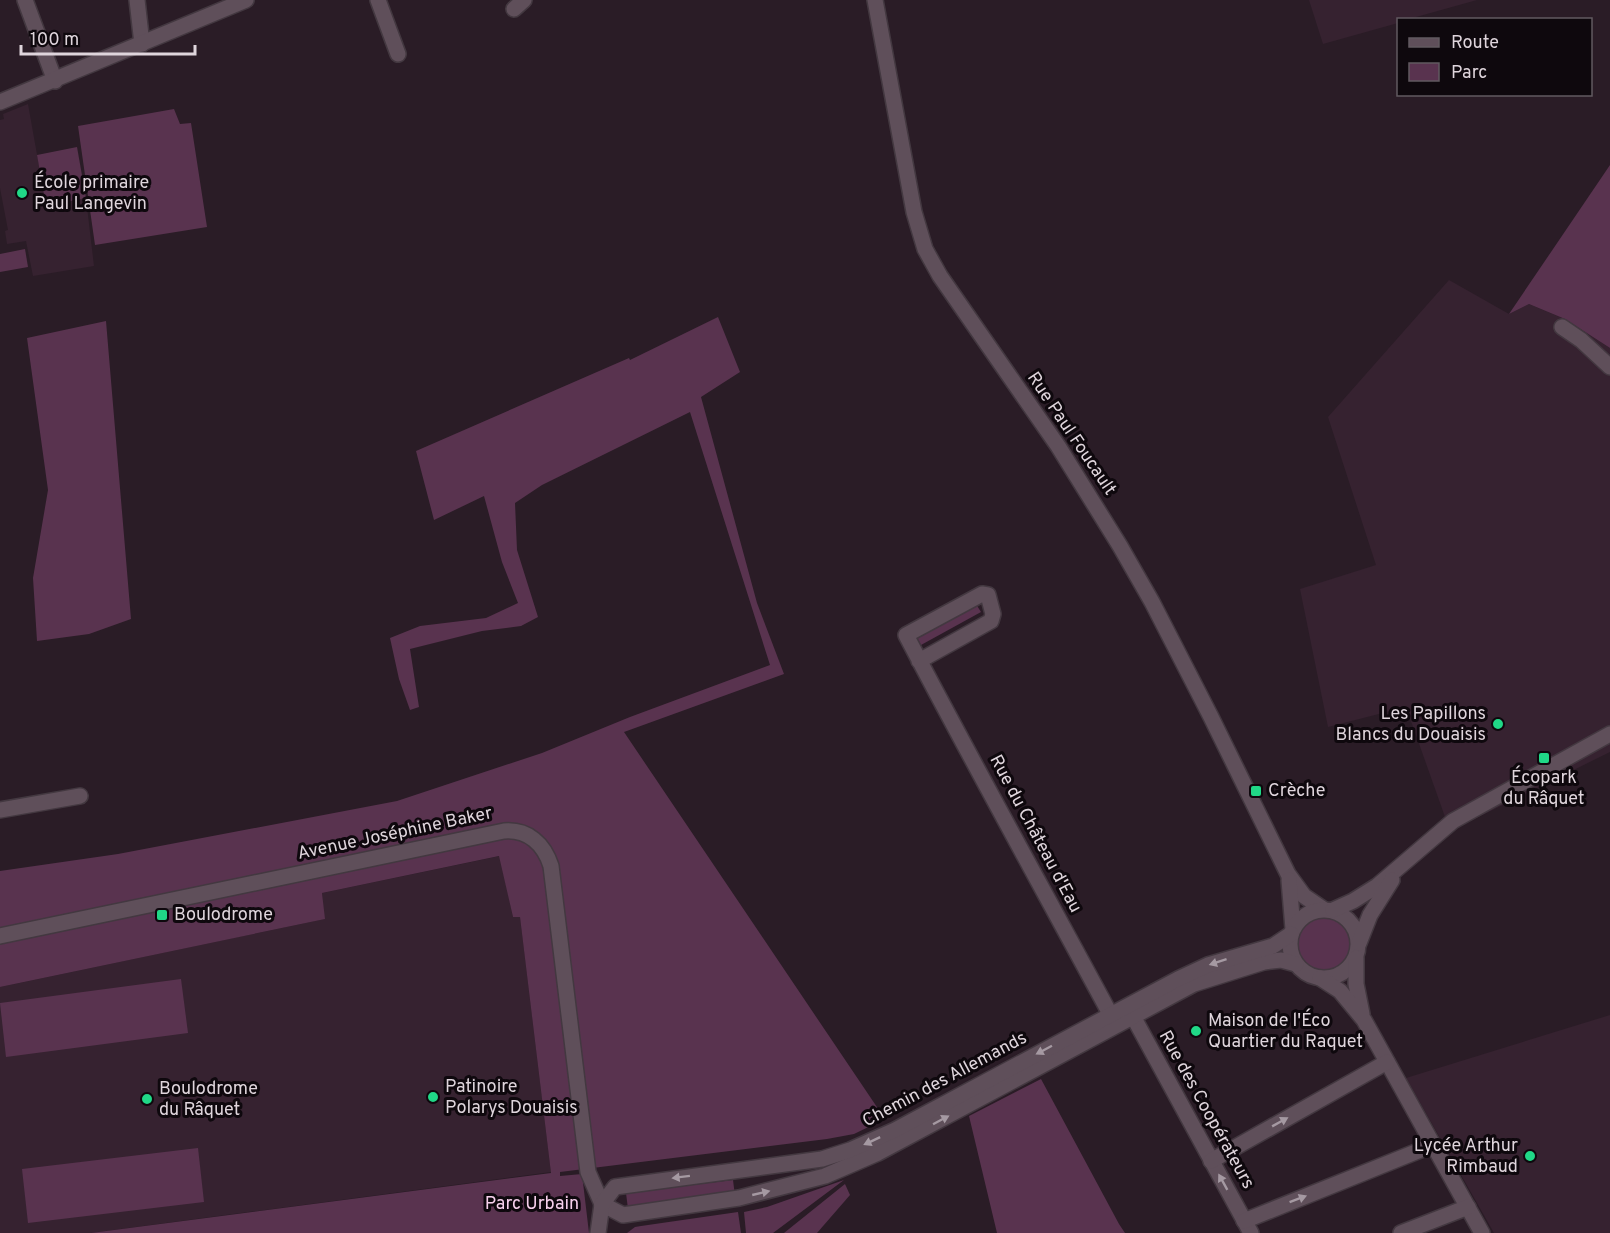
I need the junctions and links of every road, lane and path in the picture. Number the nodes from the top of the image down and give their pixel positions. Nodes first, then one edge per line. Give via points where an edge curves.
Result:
1 (25, 0) edge
2 (137, 0) edge
3 (246, 0) edge
4 (378, 0) edge
5 (875, 0) edge
6 (142, 44) junction
7 (398, 54) dead end
8 (55, 81) junction
9 (0, 102) edge
10 (1562, 327) dead end
11 (1610, 367) edge
12 (919, 661) junction
13 (1610, 734) edge
14 (80, 796) dead end
15 (0, 810) edge
16 (1404, 863) junction
17 (1288, 874) junction
18 (1328, 910) junction
19 (1292, 931) junction
20 (0, 936) edge
21 (1357, 951) junction
22 (1296, 964) junction
23 (1320, 978) junction
24 (1130, 1011) junction
25 (1113, 1020) junction
26 (1364, 1020) junction
27 (1387, 1062) junction
28 (1433, 1145) junction
29 (1211, 1161) junction
30 (602, 1204) junction
31 (1468, 1207) junction
32 (1248, 1227) edge
33 (598, 1233) edge
34 (1401, 1233) edge
35 (1482, 1233) edge

1 - 8 street
2 - 6 street
3 - 6 street
4 - 7 street
5 - 17 street, Rue Paul Foucault via 914,212 929,256 1072,467 1138,576
6 - 8 street
8 - 9 street
10 - 11 street
12 - 12 street, Rue du Château d'Eau via 990,622 994,616 988,595 982,594 906,635
12 - 25 street, Rue du Château d'Eau
13 - 16 street via 1453,821
14 - 15 street
16 - 18 street via 1370,891
16 - 21 street via 1370,915
17 - 18 street, Rue Paul Foucault via 1304,896
17 - 19 street, Rue Paul Foucault
18 - 19 street via 1307,914
18 - 21 street via 1352,923
19 - 22 street via 1290,950
19 -> 24 street, Chemin des Allemands via 1273,946 1198,969
20 - 30 street, Avenue Joséphine Baker via 504,831 525,834 541,845 551,866 588,1172
21 - 23 street via 1350,966 1340,974
21 - 26 street via 1356,984
22 - 23 street
22 - 24 street, Chemin des Allemands via 1270,960 1194,984
23 - 26 street via 1344,996
24 - 25 street, Chemin des Allemands
24 - 29 street, Rue des Coopérateurs
25 -> 30 street, Chemin des Allemands via 850,1150 815,1160 618,1186
30 -> 25 street, Chemin des Allemands via 623,1215 739,1198 825,1176 878,1154
26 - 27 street
27 - 28 street
29 -> 27 street
28 - 31 street
32 -> 28 street
32 -> 29 street, Rue des Coopérateurs
30 - 33 street
31 - 34 street
31 - 35 street

